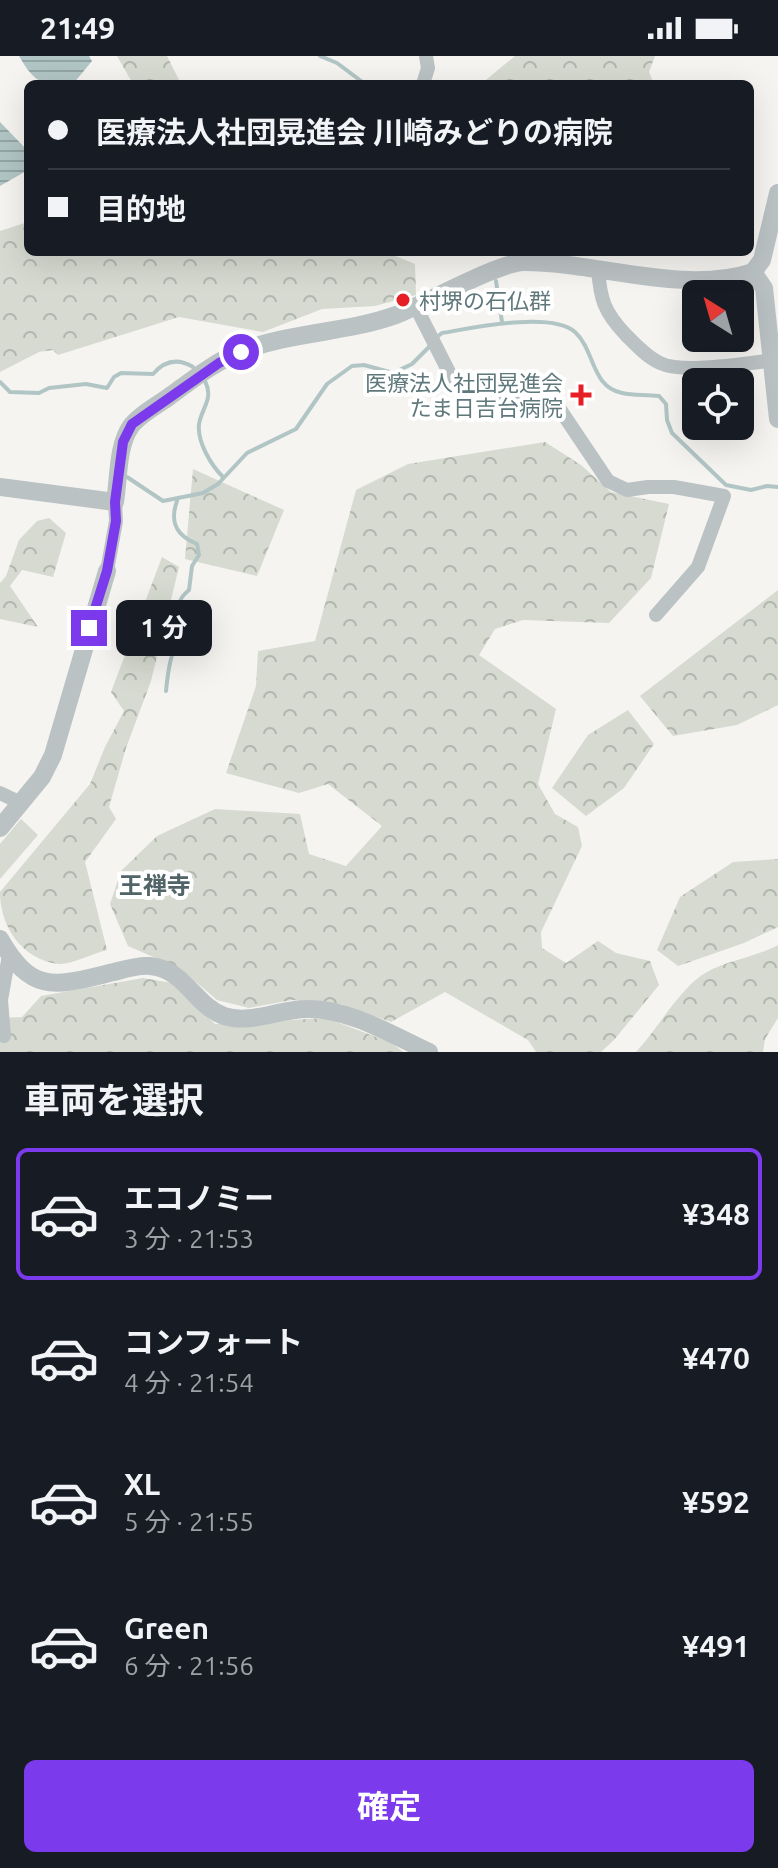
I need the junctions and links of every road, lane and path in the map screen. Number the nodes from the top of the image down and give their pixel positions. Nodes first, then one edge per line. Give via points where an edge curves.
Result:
1 (426, 56) edge
2 (424, 80) edge
3 (778, 193) edge
4 (521, 257) edge
5 (598, 268) junction
6 (753, 272) junction
7 (416, 307) junction
8 (775, 361) edge
9 (778, 419) edge
10 (0, 487) edge
11 (115, 502) junction
12 (107, 571) joint
13 (656, 615) dead end
14 (0, 793) edge
15 (21, 803) junction
16 (0, 828) edge
17 (4, 947) edge
18 (4, 1036) dead end
19 (429, 1052) edge

1 - 2 street
3 - 6 street via 762,260
4 - 5 street
4 - 7 street
5 - 6 street via 674,279 717,280
5 - 8 street via 606,312 661,365 700,368
6 - 8 street via 764,288
7 - 11 street via 381,320 257,347 219,363 132,424 123,442
7 - 13 street via 457,388 471,397 489,402 525,391 543,392 608,481 627,490 674,487 724,496 698,567
8 - 9 street
10 - 11 street
11 - 12 street
12 - 15 street via 53,755
14 - 15 street
15 - 16 street
17 - 18 street
17 - 19 street via 24,973 45,982 149,966 187,984 215,1013 229,1018 319,1009

